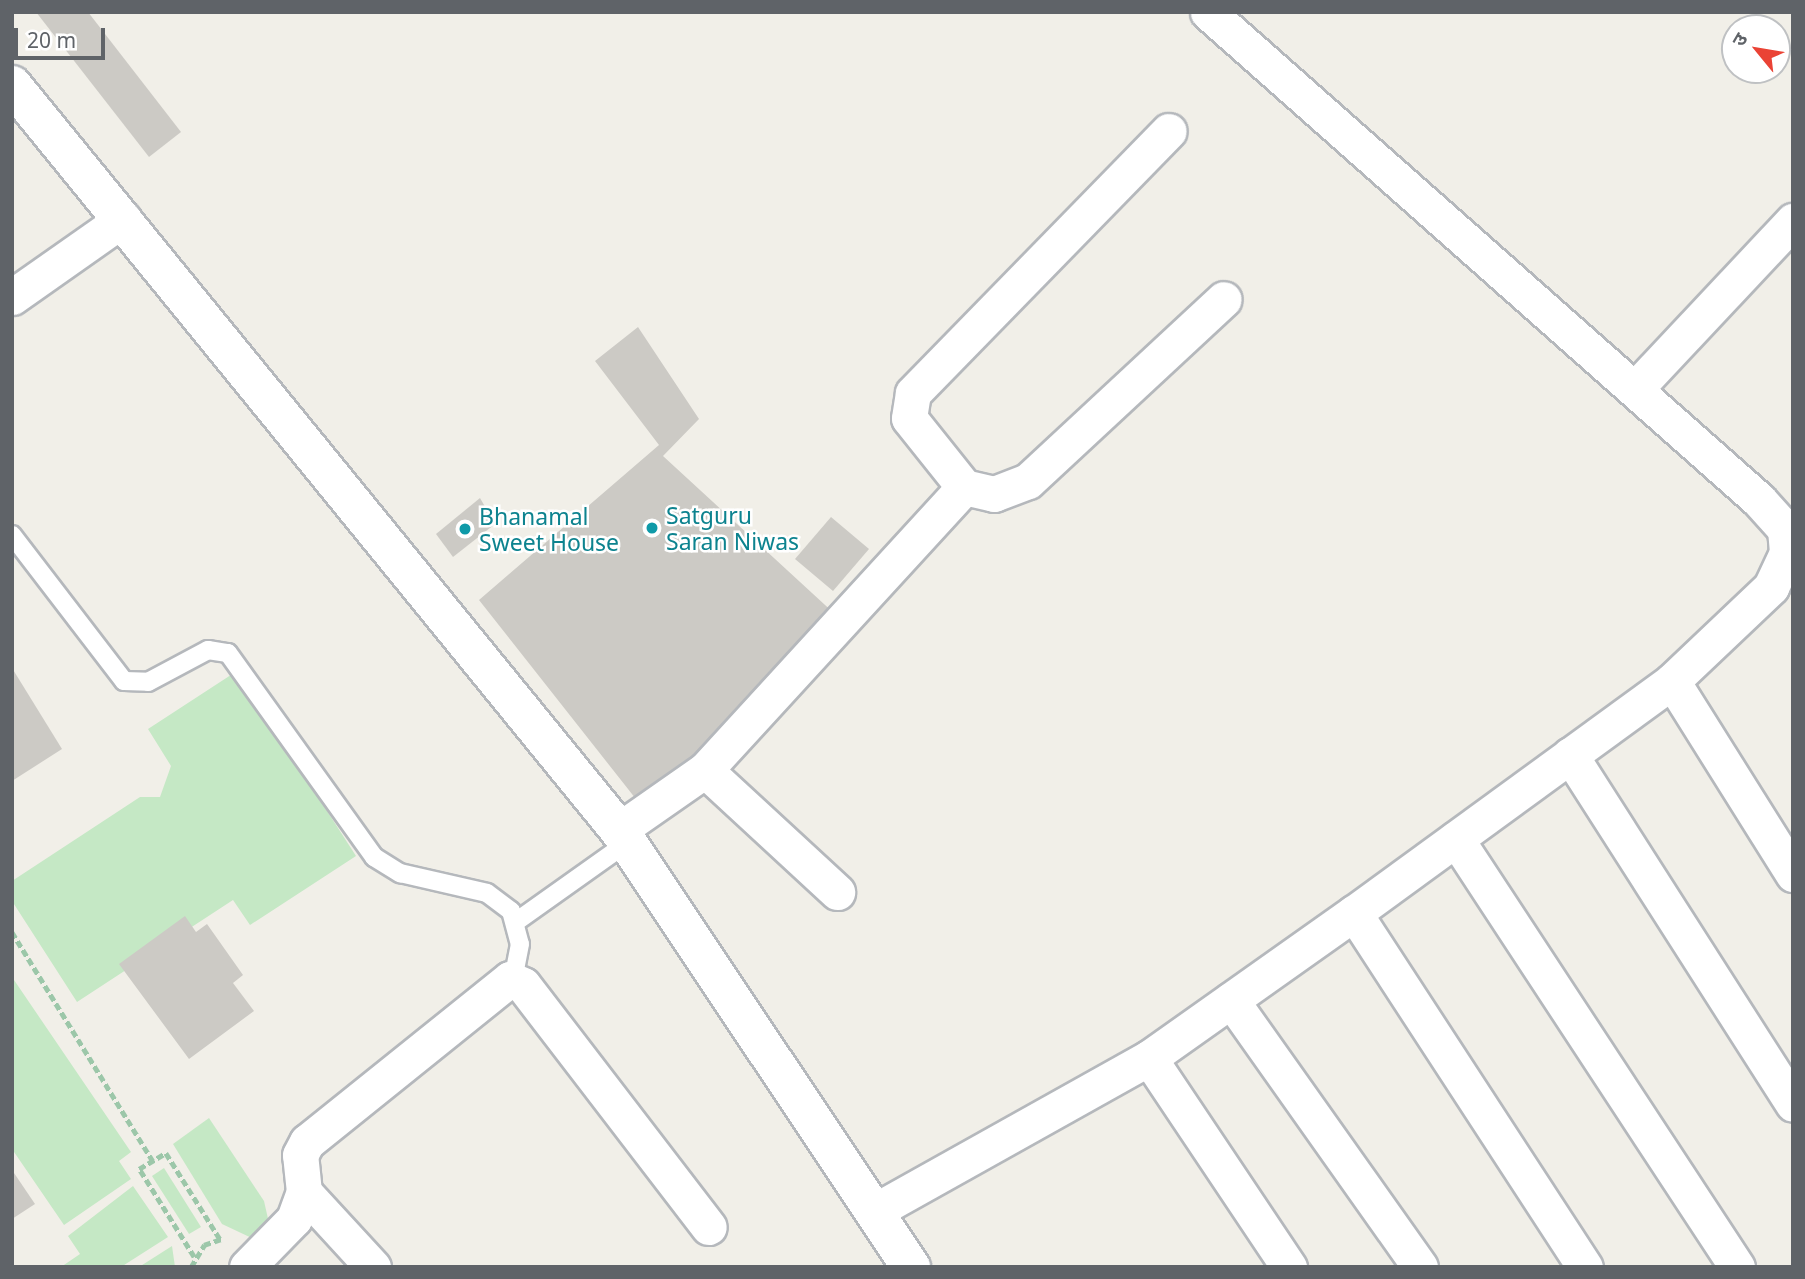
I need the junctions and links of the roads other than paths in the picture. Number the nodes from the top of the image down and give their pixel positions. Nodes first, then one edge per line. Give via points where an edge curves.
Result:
1 (1208, 12) edge
2 (12, 85) edge
3 (1169, 131) dead end
4 (123, 219) junction
5 (1793, 221) edge
6 (12, 297) edge
7 (1224, 299) dead end
8 (1637, 387) junction
9 (964, 487) junction
10 (12, 535) edge
11 (1788, 569) edge
12 (1672, 681) junction
13 (1570, 755) junction
14 (705, 770) junction
15 (623, 836) junction
16 (1456, 839) junction
17 (1793, 874) edge
18 (838, 892) dead end
19 (1354, 914) junction
20 (517, 921) junction
21 (513, 979) junction
22 (1231, 1000) junction
23 (1149, 1058) junction
24 (1793, 1104) edge
25 (304, 1192) junction
26 (875, 1211) junction
27 (709, 1227) dead end
28 (240, 1254) edge
29 (373, 1267) edge
30 (911, 1267) edge
31 (1289, 1267) edge
32 (1420, 1267) edge
33 (1585, 1267) edge
34 (1737, 1267) edge

1 - 8 street
2 - 4 street
3 - 9 street via 913,394 909,418
4 - 6 street
4 - 15 street
5 - 8 street
7 - 9 street via 1028,481 994,494
8 - 11 street via 1776,517 1787,537
9 - 14 street
10 - 20 lane via 120,678 136,685 208,650 228,653 360,845 400,873 487,893
11 - 12 street
12 - 13 street
12 - 17 street
13 - 16 street
13 - 24 street
14 - 15 street
14 - 18 street
15 - 20 lane
15 - 26 street
16 - 19 street
16 - 34 street
19 - 22 street
19 - 33 street
20 - 21 lane
21 - 25 street via 307,1142 300,1156
21 - 27 street
22 - 23 street
22 - 32 street
23 - 26 street
23 - 31 street
25 - 28 street via 288,1227
25 - 29 street
26 - 30 street

